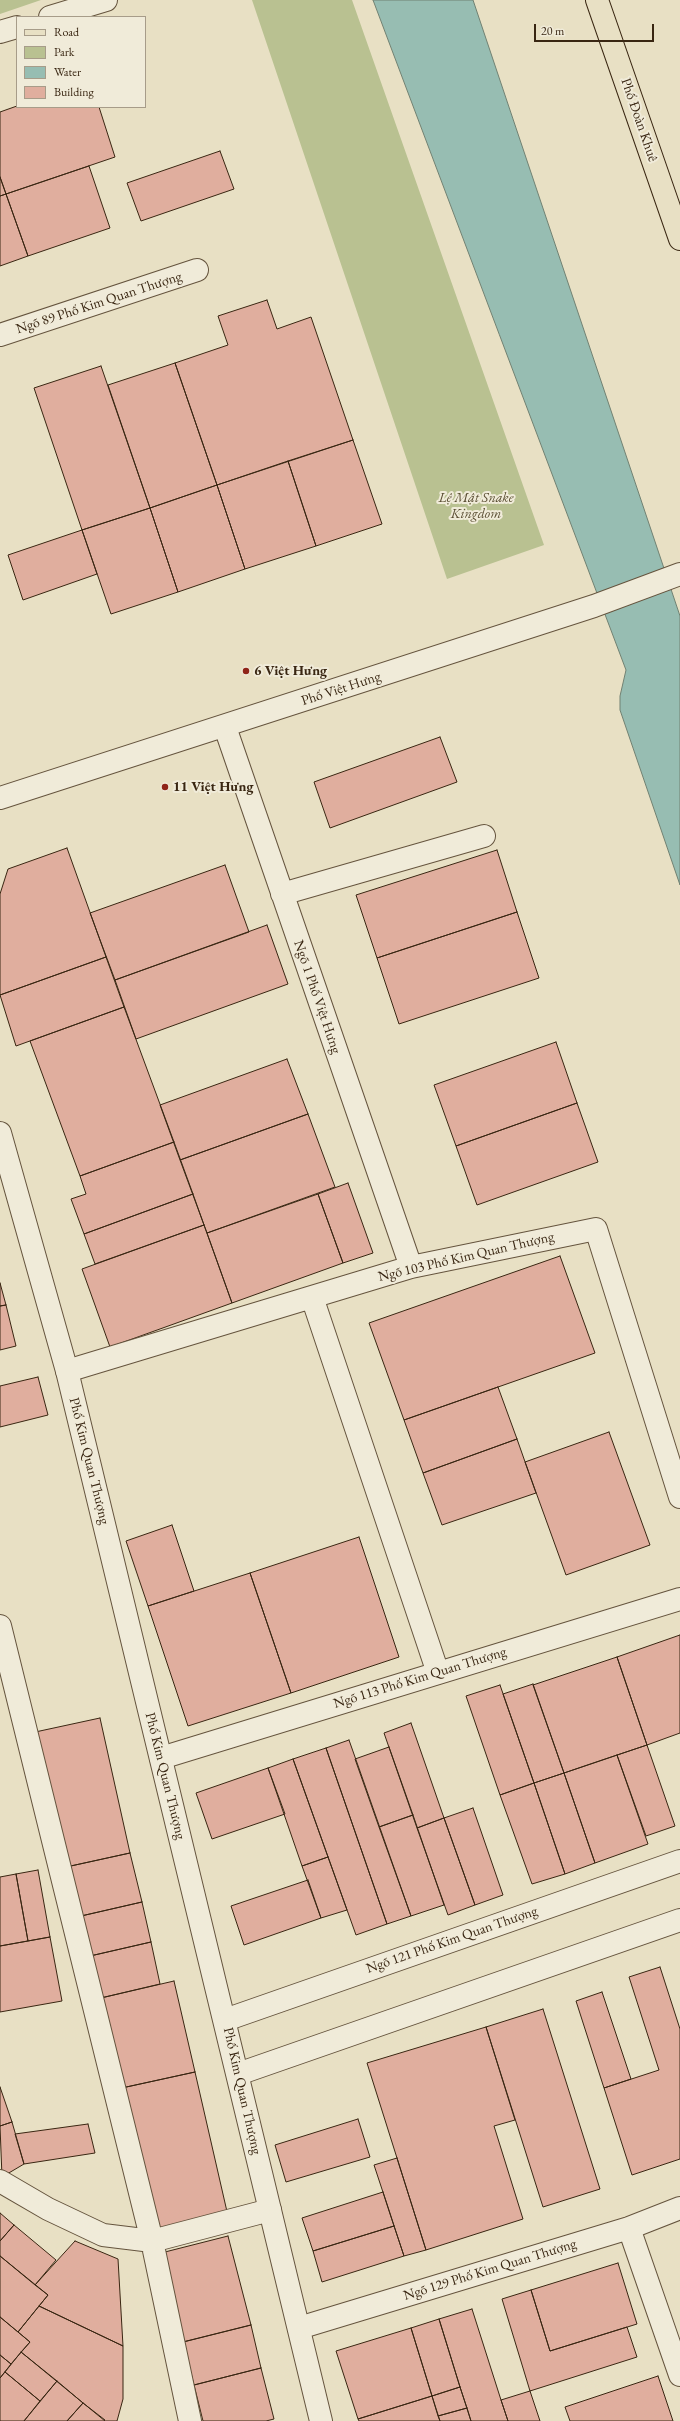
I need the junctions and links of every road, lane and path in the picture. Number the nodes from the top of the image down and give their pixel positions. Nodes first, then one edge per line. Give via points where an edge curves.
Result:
1 (106, 0) edge
2 (598, 0) edge
3 (53, 16) edge
4 (16, 27) edge
5 (0, 32) edge
6 (680, 240) edge
7 (197, 270) dead end
8 (0, 335) edge
9 (680, 574) edge
10 (225, 727) junction
11 (0, 798) edge
12 (484, 836) dead end
13 (282, 894) junction
14 (0, 1133) edge
15 (411, 1267) junction
16 (312, 1297) junction
17 (67, 1371) junction
18 (680, 1497) edge
19 (680, 1599) edge
20 (0, 1626) edge
21 (438, 1673) junction
22 (161, 1758) junction
23 (680, 1861) edge
24 (680, 1920) edge
25 (225, 2020) junction
26 (238, 2074) junction
27 (0, 2182) edge
28 (680, 2208) edge
29 (270, 2210) junction
30 (629, 2228) junction
31 (152, 2241) junction
32 (299, 2328) junction
33 (680, 2375) edge
34 (190, 2421) edge
35 (321, 2421) edge

1 - 3 street
2 - 6 main road, Phố Đoàn Khuê
4 - 5 street
7 - 8 street, Ngõ 89 Phố Kim Quan Thượng
9 - 10 street, Phố Việt Hưng via 594,606
10 - 11 street, Phố Việt Hưng
10 - 13 street, Ngõ 1 Phố Việt Hưng
12 - 13 street
13 - 15 street, Ngõ 1 Phố Việt Hưng
14 - 17 street, Phố Kim Quan Thượng
15 - 16 street, Ngõ 103 Phố Kim Quan Thượng
15 - 18 street, Ngõ 103 Phố Kim Quan Thượng via 596,1229
16 - 17 street, Ngõ 103 Phố Kim Quan Thượng
16 - 21 street
17 - 22 street, Phố Kim Quan Thượng
19 - 21 street, Ngõ 113 Phố Kim Quan Thượng
20 - 31 street
21 - 22 street, Ngõ 113 Phố Kim Quan Thượng
22 - 25 street, Phố Kim Quan Thượng
23 - 25 street, Ngõ 121 Phố Kim Quan Thượng
24 - 26 street
25 - 26 street, Phố Kim Quan Thượng
26 - 29 street, Phố Kim Quan Thượng
27 - 31 street via 103,2236
28 - 30 street, Ngõ 129 Phố Kim Quan Thượng
29 - 31 street
29 - 32 street, Phố Kim Quan Thượng
30 - 32 street, Ngõ 129 Phố Kim Quan Thượng
30 - 33 street
31 - 34 street
32 - 35 street, Phố Kim Quan Thượng

